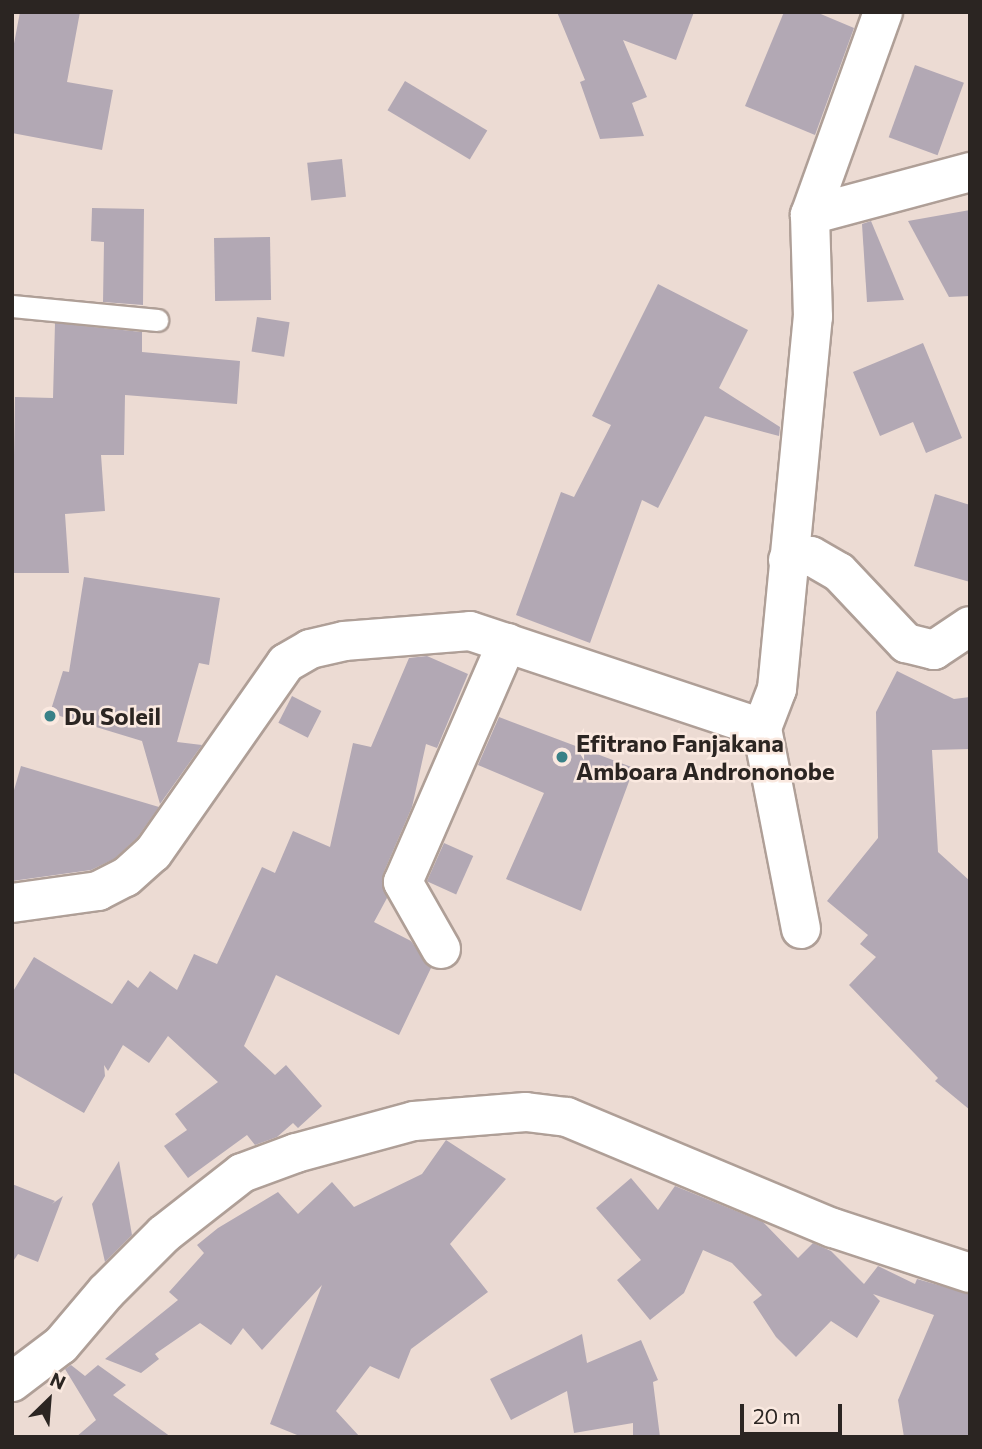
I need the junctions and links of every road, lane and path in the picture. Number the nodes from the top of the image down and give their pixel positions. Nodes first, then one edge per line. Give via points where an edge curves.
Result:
1 (883, 12) edge
2 (970, 172) edge
3 (810, 215) junction
4 (12, 306) edge
5 (157, 320) dead end
6 (788, 560) junction
7 (970, 626) edge
8 (507, 643) junction
9 (762, 728) junction
10 (12, 903) edge
11 (801, 929) dead end
12 (441, 949) dead end
13 (970, 1273) edge
14 (12, 1382) edge

1 - 3 street
2 - 3 street
3 - 6 street via 813,317
4 - 5 lane
6 - 7 street via 811,556 839,572 906,643 934,650
6 - 9 street via 777,690
8 - 9 street
8 - 10 street via 470,631 344,641 310,649 286,663 153,853 126,877 98,891
8 - 12 street via 403,882
9 - 11 street
13 - 14 street via 833,1228 567,1117 526,1112 414,1121 296,1153 242,1173 164,1234 61,1345

